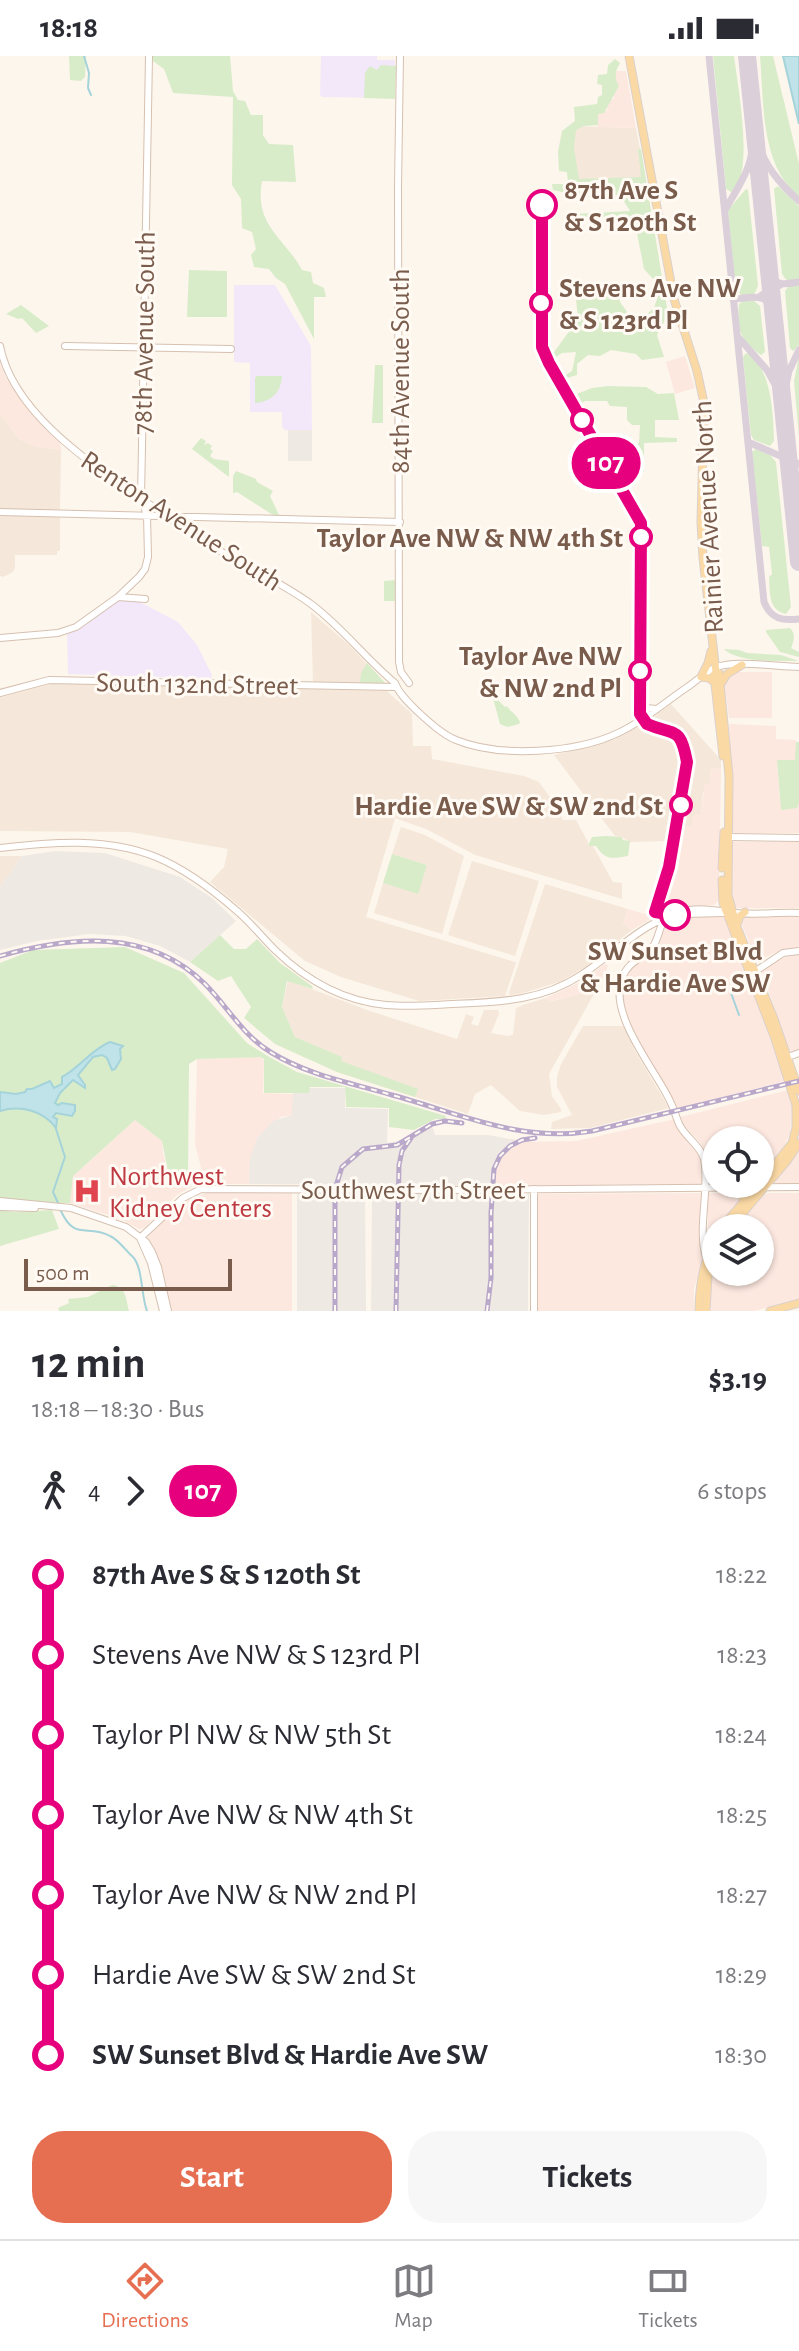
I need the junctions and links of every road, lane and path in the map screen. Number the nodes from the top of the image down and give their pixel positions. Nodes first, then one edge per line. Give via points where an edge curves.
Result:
1 (149, 56) edge
2 (400, 56) edge
3 (629, 56) edge
4 (0, 346) edge
5 (65, 346) dead end
6 (143, 348) junction
7 (231, 349) dead end
8 (141, 498) junction
9 (0, 512) edge
10 (147, 515) junction
11 (166, 516) junction
12 (189, 517) junction
13 (400, 522) junction
14 (186, 529) junction
15 (118, 597) junction
16 (145, 599) dead end
17 (0, 638) edge
18 (712, 644) junction
19 (742, 665) junction
20 (799, 667) edge
21 (716, 670) junction
22 (701, 677) junction
23 (409, 683) dead end
24 (718, 684) junction
25 (382, 687) junction
26 (395, 687) junction
27 (0, 693) edge
28 (404, 697) junction
29 (640, 703) dead end
30 (657, 709) junction
31 (726, 836) junction
32 (798, 838) edge
33 (0, 849) edge
34 (729, 912) junction
35 (745, 912) junction
36 (799, 913) edge
37 (664, 919) junction
38 (655, 923) junction
39 (737, 927) junction
40 (640, 931) junction
41 (656, 939) junction
42 (799, 951) edge
43 (645, 953) junction
44 (753, 973) junction
45 (799, 1053) edge
46 (784, 1058) junction
47 (799, 1091) edge
48 (799, 1143) edge
49 (702, 1154) edge
50 (774, 1168) edge
51 (774, 1176) edge
52 (774, 1182) edge
53 (799, 1187) edge
54 (774, 1188) edge
55 (778, 1188) junction
56 (534, 1189) junction
57 (702, 1189) edge
58 (743, 1198) edge
59 (747, 1198) edge
60 (743, 1202) junction
61 (0, 1204) edge
62 (733, 1214) edge
63 (140, 1238) junction
64 (702, 1278) edge
65 (707, 1286) edge
66 (795, 1308) edge
67 (165, 1311) edge
68 (534, 1311) edge
69 (699, 1311) edge
70 (706, 1311) edge
71 (770, 1311) edge

1 - 6 street, 78th Avenue South
2 - 13 street, 84th Avenue South
3 - 18 main road, Rainier Avenue North via 674,299 704,403 701,528
4 - 8 street, Renton Avenue South via 10,375 37,413 77,453
5 - 6 street
6 - 7 street
6 - 8 street, 78th Avenue South
8 - 10 street, 78th Avenue South
8 - 11 street, Renton Avenue South
9 - 10 street
10 - 11 street
10 - 15 street, 78th Avenue South via 145,569
11 - 12 street
11 - 14 street, Renton Avenue South
12 - 13 street
12 - 14 street
13 - 23 street, 84th Avenue South via 400,667
14 - 26 street, Renton Avenue South via 311,604
15 - 16 street
15 - 17 street, 78th Avenue South via 63,632
18 - 21 main road, Rainier Avenue North
18 - 22 main road
19 - 20 street
19 - 21 street
19 - 24 main road
21 - 22 street, Renton Avenue South
21 - 24 main road, Rainier Avenue North
22 - 24 main road
22 - 30 street, Renton Avenue South
24 - 31 main road, Rainier Avenue North
25 - 26 street, South 132nd Street
25 - 27 street, South 132nd Street via 49,680
25 - 28 street
26 - 28 street, Renton Avenue South
28 - 30 street, Renton Avenue South via 453,738 474,746 543,750 614,735
29 - 30 street
31 - 32 street
31 - 34 main road, Rainier Avenue North
33 - 40 street via 98,843 169,863 239,912 275,951 317,984 374,1003 436,1005 531,997 580,976
34 - 35 street
34 - 37 street via 704,909
34 - 39 main road
34 - 44 main road
35 - 36 street
35 - 39 main road
37 - 38 street
37 - 41 street
38 - 40 street
38 - 41 street
39 - 44 main road
40 - 41 street
41 - 43 street
41 - 43 street via 656,949
42 - 44 street via 783,953
43 - 49 street via 623,975 621,1007 681,1128
44 - 46 main road
45 - 46 street
46 - 47 main road
46 - 50 main road via 796,1128
48 - 51 main road
52 - 55 street
53 - 55 street, Southwest 7th Street
54 - 55 street, Southwest 7th Street
56 - 57 street, Southwest 7th Street
56 - 63 street, Southwest 7th Street via 201,1189 183,1198
56 - 68 street
58 - 60 main road
59 - 60 main road
60 - 62 main road
61 - 63 street via 65,1207 118,1223
63 - 67 street
63 - 67 street via 156,1260
64 - 69 main road
65 - 70 main road
66 - 71 main road

